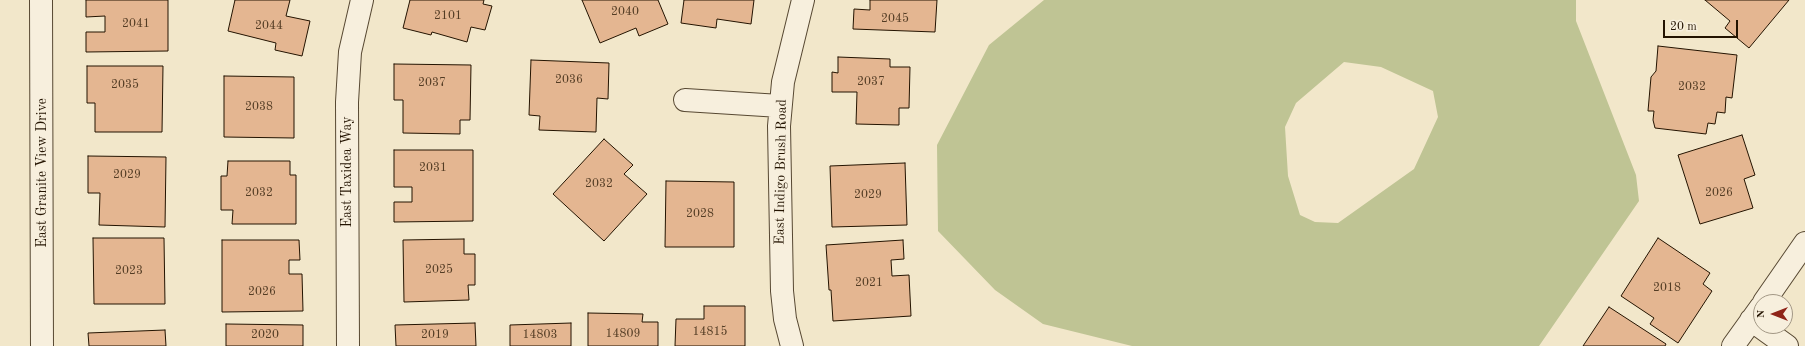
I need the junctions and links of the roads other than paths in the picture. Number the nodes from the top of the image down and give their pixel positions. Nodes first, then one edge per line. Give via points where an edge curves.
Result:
1 (41, 0) edge
2 (362, 0) edge
3 (803, 0) edge
4 (685, 100) dead end
5 (780, 106) junction
6 (1805, 243) edge
7 (1770, 294) edge
8 (1753, 317) edge
9 (1776, 334) edge
10 (42, 346) edge
11 (348, 346) edge
12 (792, 346) edge
13 (1733, 346) edge
14 (1787, 346) edge

1 - 10 street, East Granite View Drive
2 - 11 street, East Taxidea Way via 350,52 347,102
3 - 5 street, East Indigo Brush Road via 783,82
4 - 5 street
5 - 12 street, East Indigo Brush Road via 782,291 785,319
6 - 7 street
8 - 13 street
9 - 14 street

